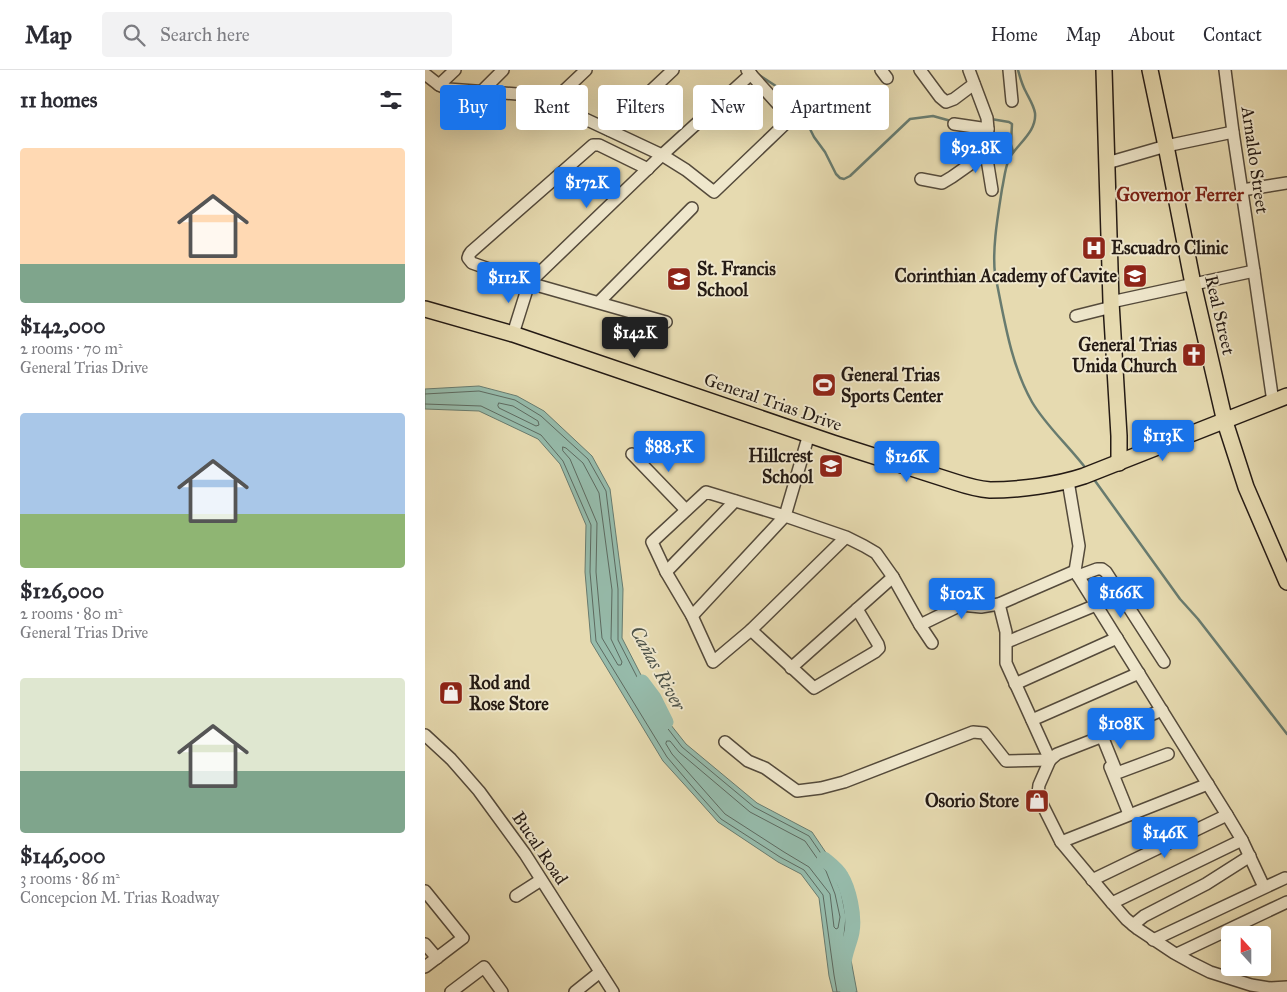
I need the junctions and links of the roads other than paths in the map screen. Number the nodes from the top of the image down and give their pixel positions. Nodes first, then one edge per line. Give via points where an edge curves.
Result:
1 (455, 70) edge
2 (503, 70) edge
3 (586, 70) edge
4 (673, 70) edge
5 (919, 70) edge
6 (969, 70) edge
7 (1009, 70) edge
8 (1103, 70) edge
9 (1150, 70) edge
10 (1225, 70) edge
11 (749, 72) edge
12 (425, 74) edge
13 (974, 84) junction
14 (439, 85) joint
15 (488, 85) edge
16 (570, 85) edge
17 (657, 85) edge
18 (1013, 102) dead end
19 (954, 124) dead end
20 (988, 129) junction
21 (609, 130) edge
22 (1233, 132) junction
23 (1166, 146) junction
24 (986, 153) junction
25 (662, 155) junction
26 (1107, 163) junction
27 (648, 169) junction
28 (921, 179) dead end
29 (1287, 184) edge
30 (992, 190) dead end
31 (1242, 190) junction
32 (692, 208) dead end
33 (1254, 271) junction
34 (529, 283) junction
35 (1193, 284) junction
36 (599, 302) junction
37 (1112, 305) junction
38 (425, 309) edge
39 (1076, 316) dead end
40 (666, 322) dead end
41 (513, 334) junction
42 (1287, 396) edge
43 (1273, 402) junction
44 (1225, 422) junction
45 (809, 434) junction
46 (632, 454) dead end
47 (1119, 462) junction
48 (1065, 481) junction
49 (735, 501) junction
50 (686, 510) junction
51 (785, 516) junction
52 (846, 537) junction
53 (666, 572) junction
54 (1076, 573) junction
55 (893, 577) junction
56 (1287, 582) edge
57 (999, 604) junction
58 (1096, 605) junction
59 (857, 609) junction
60 (692, 616) junction
61 (920, 625) junction
62 (751, 630) junction
63 (1117, 638) junction
64 (1007, 642) junction
65 (933, 643) dead end
66 (1164, 662) dead end
67 (791, 668) junction
68 (1139, 673) junction
69 (1015, 684) junction
70 (1162, 710) junction
71 (1032, 720) junction
72 (425, 735) edge
73 (1100, 737) junction
74 (725, 742) dead end
75 (1168, 754) dead end
76 (1050, 760) junction
77 (1208, 784) junction
78 (1129, 814) junction
79 (1227, 815) junction
80 (1242, 840) junction
81 (1061, 842) junction
82 (1249, 856) junction
83 (1285, 878) dead end
84 (541, 880) junction
85 (1092, 880) junction
86 (1264, 887) junction
87 (425, 890) edge
88 (516, 896) dead end
89 (1287, 902) edge
90 (1112, 903) junction
91 (1133, 925) junction
92 (1153, 940) junction
93 (425, 944) edge
94 (1177, 954) junction
95 (437, 958) junction
96 (425, 967) edge
97 (600, 972) junction
98 (1287, 987) edge
99 (1249, 988) edge
100 (451, 992) edge
101 (502, 992) edge
102 (575, 992) edge
103 (613, 992) edge

1 - 14 street
2 - 15 street
3 - 16 street
4 - 17 street
5 - 13 street via 946,102
6 - 13 street
7 - 18 street
8 - 26 main road
9 - 23 main road, Real Street
10 - 22 street, Arnaldo Street
11 - 25 street
11 - 25 street via 785,112 786,123 713,192
12 - 14 street
13 - 20 street via 986,114
19 - 20 street
20 - 24 street
21 - 25 street
22 - 23 street
22 - 31 street, Arnaldo Street
23 - 26 street
23 - 35 main road, Real Street
24 - 28 street via 941,183
24 - 30 street
25 - 27 street
26 - 37 main road
27 - 34 street
27 - 34 street via 593,145 469,255 472,263
29 - 31 street
31 - 33 street, Arnaldo Street
32 - 36 street
33 - 35 street
33 - 43 street, Arnaldo Street
34 - 36 street
34 - 41 street
35 - 37 street
35 - 44 main road, Real Street
36 - 40 street
37 - 39 street
37 - 47 main road
38 - 41 main road, General Trias Drive
41 - 45 main road, General Trias Drive
42 - 43 main road, General Trias Drive
43 - 44 main road, General Trias Drive
44 - 47 main road, General Trias Drive
44 - 56 main road, Real Street via 1246,487
45 - 48 main road, General Trias Drive via 971,487 989,490
45 - 51 street
46 - 50 street
47 - 48 main road, General Trias Drive
48 - 54 street via 1065,514 1079,546
49 - 50 street via 706,492
49 - 51 street
49 - 53 street
50 - 53 street via 652,542
51 - 52 street
51 - 60 street
52 - 55 street via 876,553
52 - 62 street
53 - 60 street
54 - 57 street
54 - 58 street
54 - 66 street via 1097,569 1106,572
55 - 59 street
55 - 61 street
57 - 61 street via 961,606
57 - 64 street
58 - 63 street
58 - 64 street
59 - 67 street
59 - 67 street via 878,644 875,652 814,688
60 - 62 street via 713,662
61 - 65 street
62 - 67 street
63 - 68 street
63 - 69 street
64 - 69 street via 1006,663
68 - 70 street
68 - 71 street
69 - 71 street
70 - 73 street
70 - 77 street
71 - 76 street
72 - 84 street, Bucal Road via 479,791
73 - 75 street via 1117,774
73 - 76 street via 1057,754
73 - 78 street
74 - 76 street via 748,761 765,768 797,791 844,782 973,732 984,732 1006,761
76 - 81 street via 1038,793
77 - 78 street
77 - 79 street
78 - 81 street
79 - 80 street
79 - 85 street
80 - 82 street
80 - 90 street
81 - 85 street
82 - 86 street
82 - 91 street via 1206,884 1143,916
83 - 86 street
84 - 88 street
84 - 97 street, Bucal Road
85 - 90 street
86 - 92 street
87 - 95 street via 463,937
89 - 94 street
90 - 91 street
91 - 92 street
92 - 94 street
93 - 95 street
94 - 99 street
95 - 96 street
97 - 102 street
97 - 103 street, Bucal Road
98 - 99 street
100 - 101 street via 484,967

